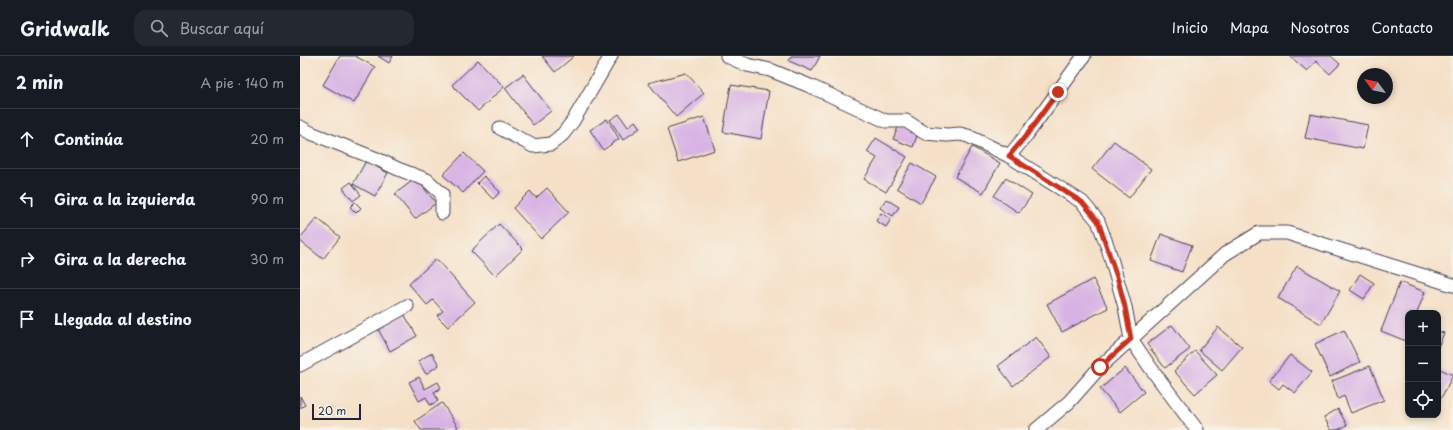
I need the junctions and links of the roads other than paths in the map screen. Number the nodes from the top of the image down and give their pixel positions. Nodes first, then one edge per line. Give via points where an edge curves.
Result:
1 (611, 56) edge
2 (727, 56) edge
3 (1084, 56) edge
4 (300, 127) edge
5 (500, 128) dead end
6 (1009, 156) junction
7 (442, 213) dead end
8 (1453, 285) edge
9 (407, 306) dead end
10 (1131, 339) junction
11 (300, 365) edge
12 (1036, 430) edge
13 (1197, 430) edge

1 - 5 street via 573,121 551,144 533,146
2 - 6 street via 747,65 770,70 886,121 906,121 925,132 968,136
3 - 6 street
4 - 7 street via 427,180 442,194
6 - 10 street via 1082,202 1098,221 1118,280
8 - 10 street via 1287,233 1259,233 1225,254
9 - 11 street
10 - 12 street via 1100,367 1069,402
10 - 13 street

